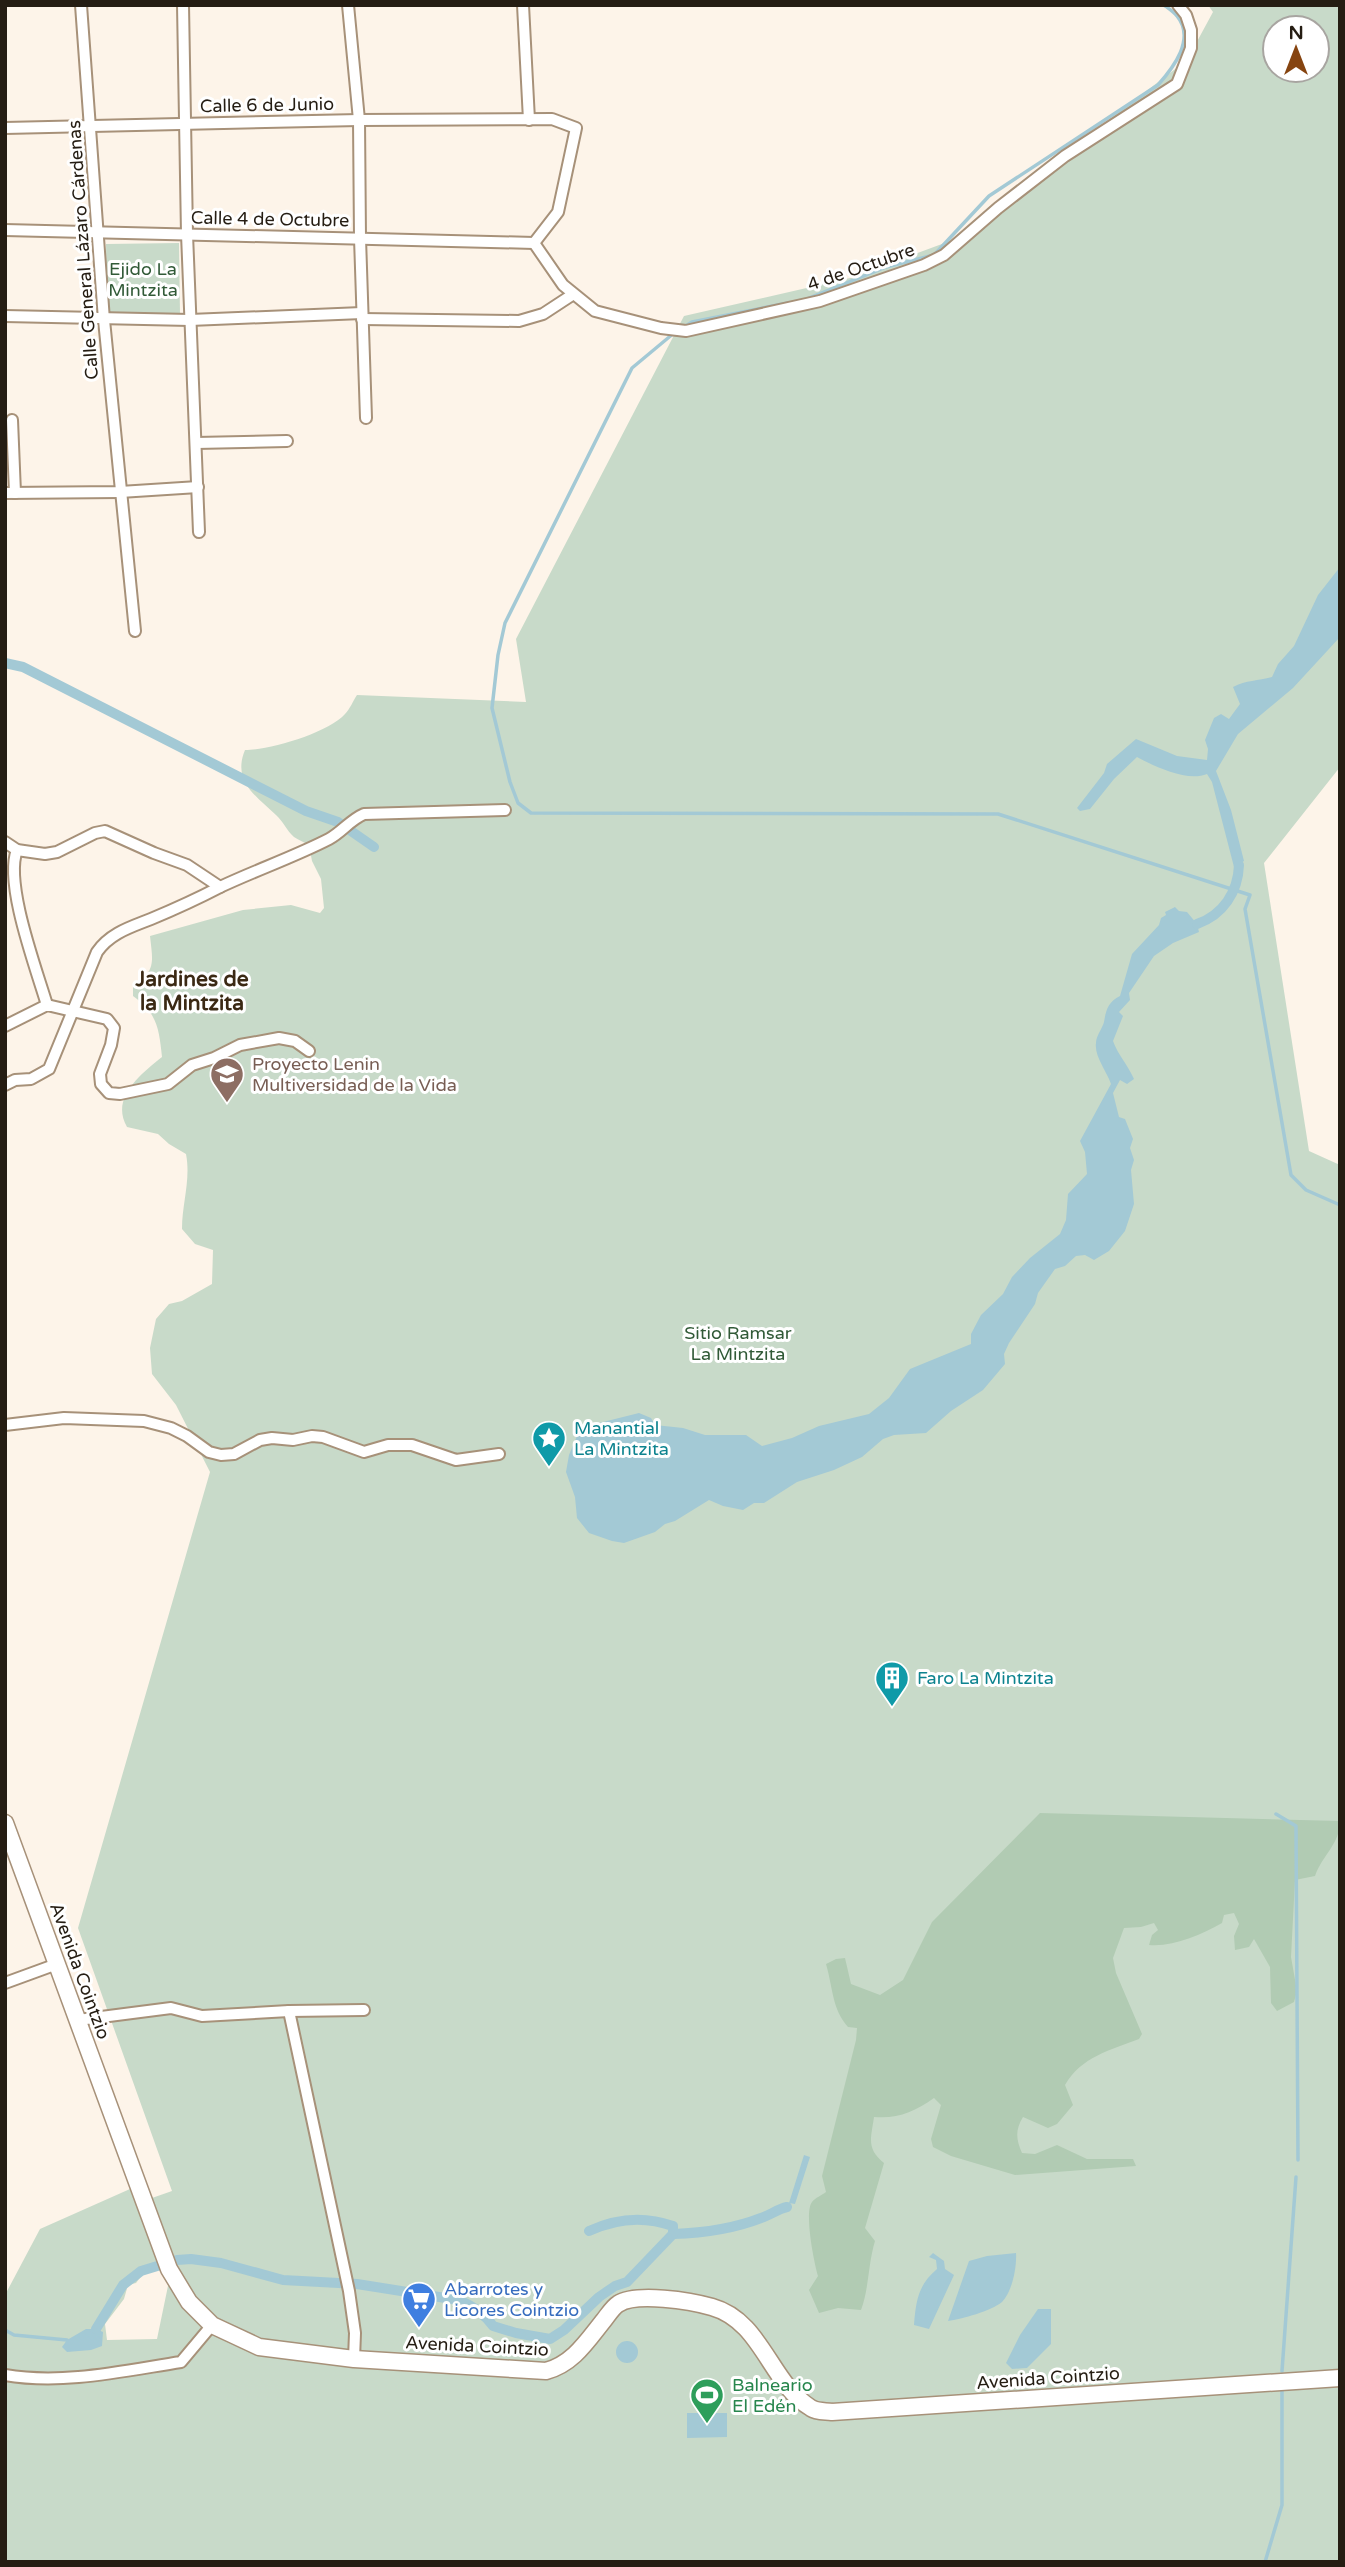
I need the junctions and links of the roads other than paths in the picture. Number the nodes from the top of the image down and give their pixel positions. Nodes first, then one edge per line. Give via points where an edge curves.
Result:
1 (81, 5) edge
2 (183, 5) edge
3 (348, 5) edge
4 (523, 5) edge
5 (1178, 5) edge
6 (359, 120) junction
7 (530, 120) junction
8 (185, 124) junction
9 (92, 126) junction
10 (5, 128) edge
11 (5, 230) edge
12 (100, 232) junction
13 (187, 234) junction
14 (360, 238) junction
15 (534, 243) junction
16 (572, 295) junction
17 (5, 316) edge
18 (362, 316) junction
19 (104, 320) junction
20 (190, 320) junction
21 (366, 418) dead end
22 (12, 420) dead end
23 (287, 441) dead end
24 (196, 443) junction
25 (198, 487) junction
26 (120, 492) junction
27 (10, 493) edge
28 (199, 532) dead end
29 (135, 631) dead end
30 (505, 810) dead end
31 (5, 842) edge
32 (17, 850) junction
33 (220, 887) junction
34 (47, 1005) junction
35 (74, 1011) junction
36 (5, 1026) edge
37 (309, 1051) dead end
38 (5, 1085) edge
39 (5, 1424) edge
40 (499, 1454) dead end
41 (5, 1823) edge
42 (57, 1964) junction
43 (5, 1983) edge
44 (364, 2010) dead end
45 (289, 2011) junction
46 (78, 2020) junction
47 (212, 2325) junction
48 (354, 2359) junction
49 (5, 2375) edge
50 (1340, 2378) edge

1 - 9 street, Calle General Lázaro Cárdenas
2 - 8 street
3 - 6 street
4 - 7 street
5 - 16 street, 4 de Octubre via 1189,23 1191,48 1177,84 1065,156 925,265 820,301 686,331 595,311
6 - 7 street, Calle 6 de Junio
6 - 8 street, Calle 6 de Junio
6 - 14 street
7 - 15 street, Calle 6 de Junio via 552,119 576,128 558,212
8 - 9 street, Calle 6 de Junio
8 - 13 street
9 - 10 street, Calle 6 de Junio
9 - 12 street, Calle General Lázaro Cárdenas
11 - 12 street, Calle 4 de Octubre
12 - 13 street, Calle 4 de Octubre
12 - 19 street, Calle General Lázaro Cárdenas
13 - 14 street, Calle 4 de Octubre
13 - 20 street
14 - 15 street, Calle 4 de Octubre
14 - 18 street
15 - 16 street, 4 de Octubre
16 - 18 street via 543,314 519,321
17 - 19 street
18 - 20 street
18 - 21 street
19 - 20 street
19 - 26 street, Calle General Lázaro Cárdenas
20 - 24 street
22 - 27 street
23 - 24 street
24 - 25 street
25 - 26 street
25 - 28 street
26 - 27 street
26 - 29 street, Calle General Lázaro Cárdenas
30 - 33 street via 364,814 332,837
31 - 32 street
32 - 33 street via 57,852 105,831 187,864
32 - 34 street via 12,862 18,905
33 - 35 street via 106,939
34 - 35 street
34 - 36 street
35 - 37 street via 107,1019 114,1028 100,1074 109,1093 168,1084 192,1065 240,1045 279,1038 295,1041
35 - 38 street via 49,1069
39 - 40 street via 64,1418 144,1421 171,1428 221,1455 234,1454 260,1440 312,1436 364,1452 412,1445 456,1460
41 - 42 main road, Avenida Cointzio
42 - 43 street
42 - 46 main road, Avenida Cointzio
44 - 45 street
45 - 46 street via 202,2016 171,2008
45 - 48 street via 347,2278
46 - 47 main road, Avenida Cointzio via 166,2263 189,2302
47 - 48 main road, Avenida Cointzio via 259,2347
47 - 49 street via 181,2362 80,2377
48 - 50 main road, Avenida Cointzio via 546,2371 560,2367 577,2353 617,2304 632,2297 650,2297 714,2308 743,2325 787,2387 813,2410

